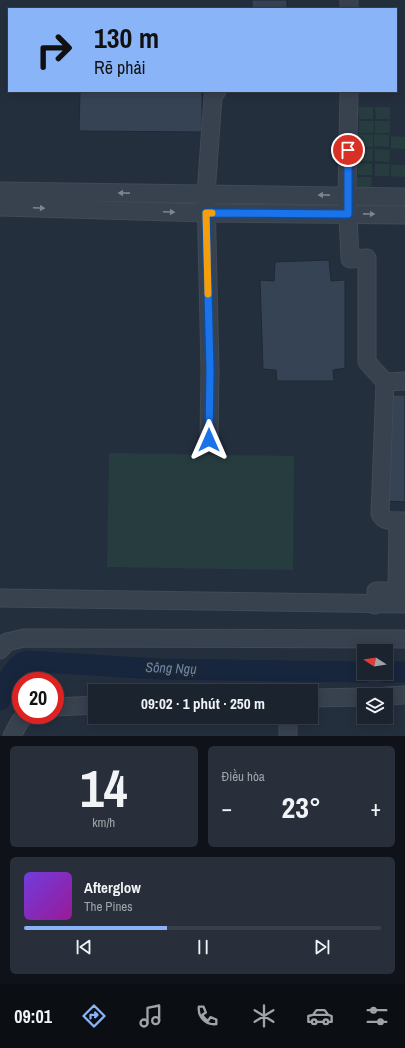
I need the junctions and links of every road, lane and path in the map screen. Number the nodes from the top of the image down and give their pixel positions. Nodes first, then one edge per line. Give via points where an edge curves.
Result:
1 (216, 92) edge
2 (348, 92) edge
3 (0, 192) edge
4 (206, 194) junction
5 (348, 195) junction
6 (405, 196) edge
7 (0, 207) edge
8 (206, 213) junction
9 (348, 214) junction
10 (405, 215) edge
11 (405, 381) edge
12 (385, 382) junction
13 (209, 440) dead end
14 (401, 521) edge
15 (0, 598) edge
16 (375, 604) junction
17 (405, 604) edge
18 (405, 639) edge
19 (0, 650) edge
20 (405, 695) edge
21 (393, 696) edge
22 (357, 697) edge
23 (318, 698) edge
24 (88, 705) edge
25 (64, 707) edge
26 (18, 724) edge
27 (288, 724) edge
28 (12, 736) edge
29 (288, 736) edge

1 - 4 street via 213,97
2 - 5 street
4 -> 3 street
5 -> 4 street
4 - 8 street
5 - 6 street
5 - 9 street
7 -> 8 street
8 - 9 street
8 - 13 street
9 -> 10 street
9 - 12 street via 350,259 368,258 367,362
11 - 12 street
12 - 14 street via 380,514 386,520
14 - 16 street via 397,591 376,591
15 - 16 street
16 - 17 street
18 - 19 street via 24,638 7,642
20 - 21 street
22 - 23 street
24 - 25 street
26 - 28 street
27 - 29 street

